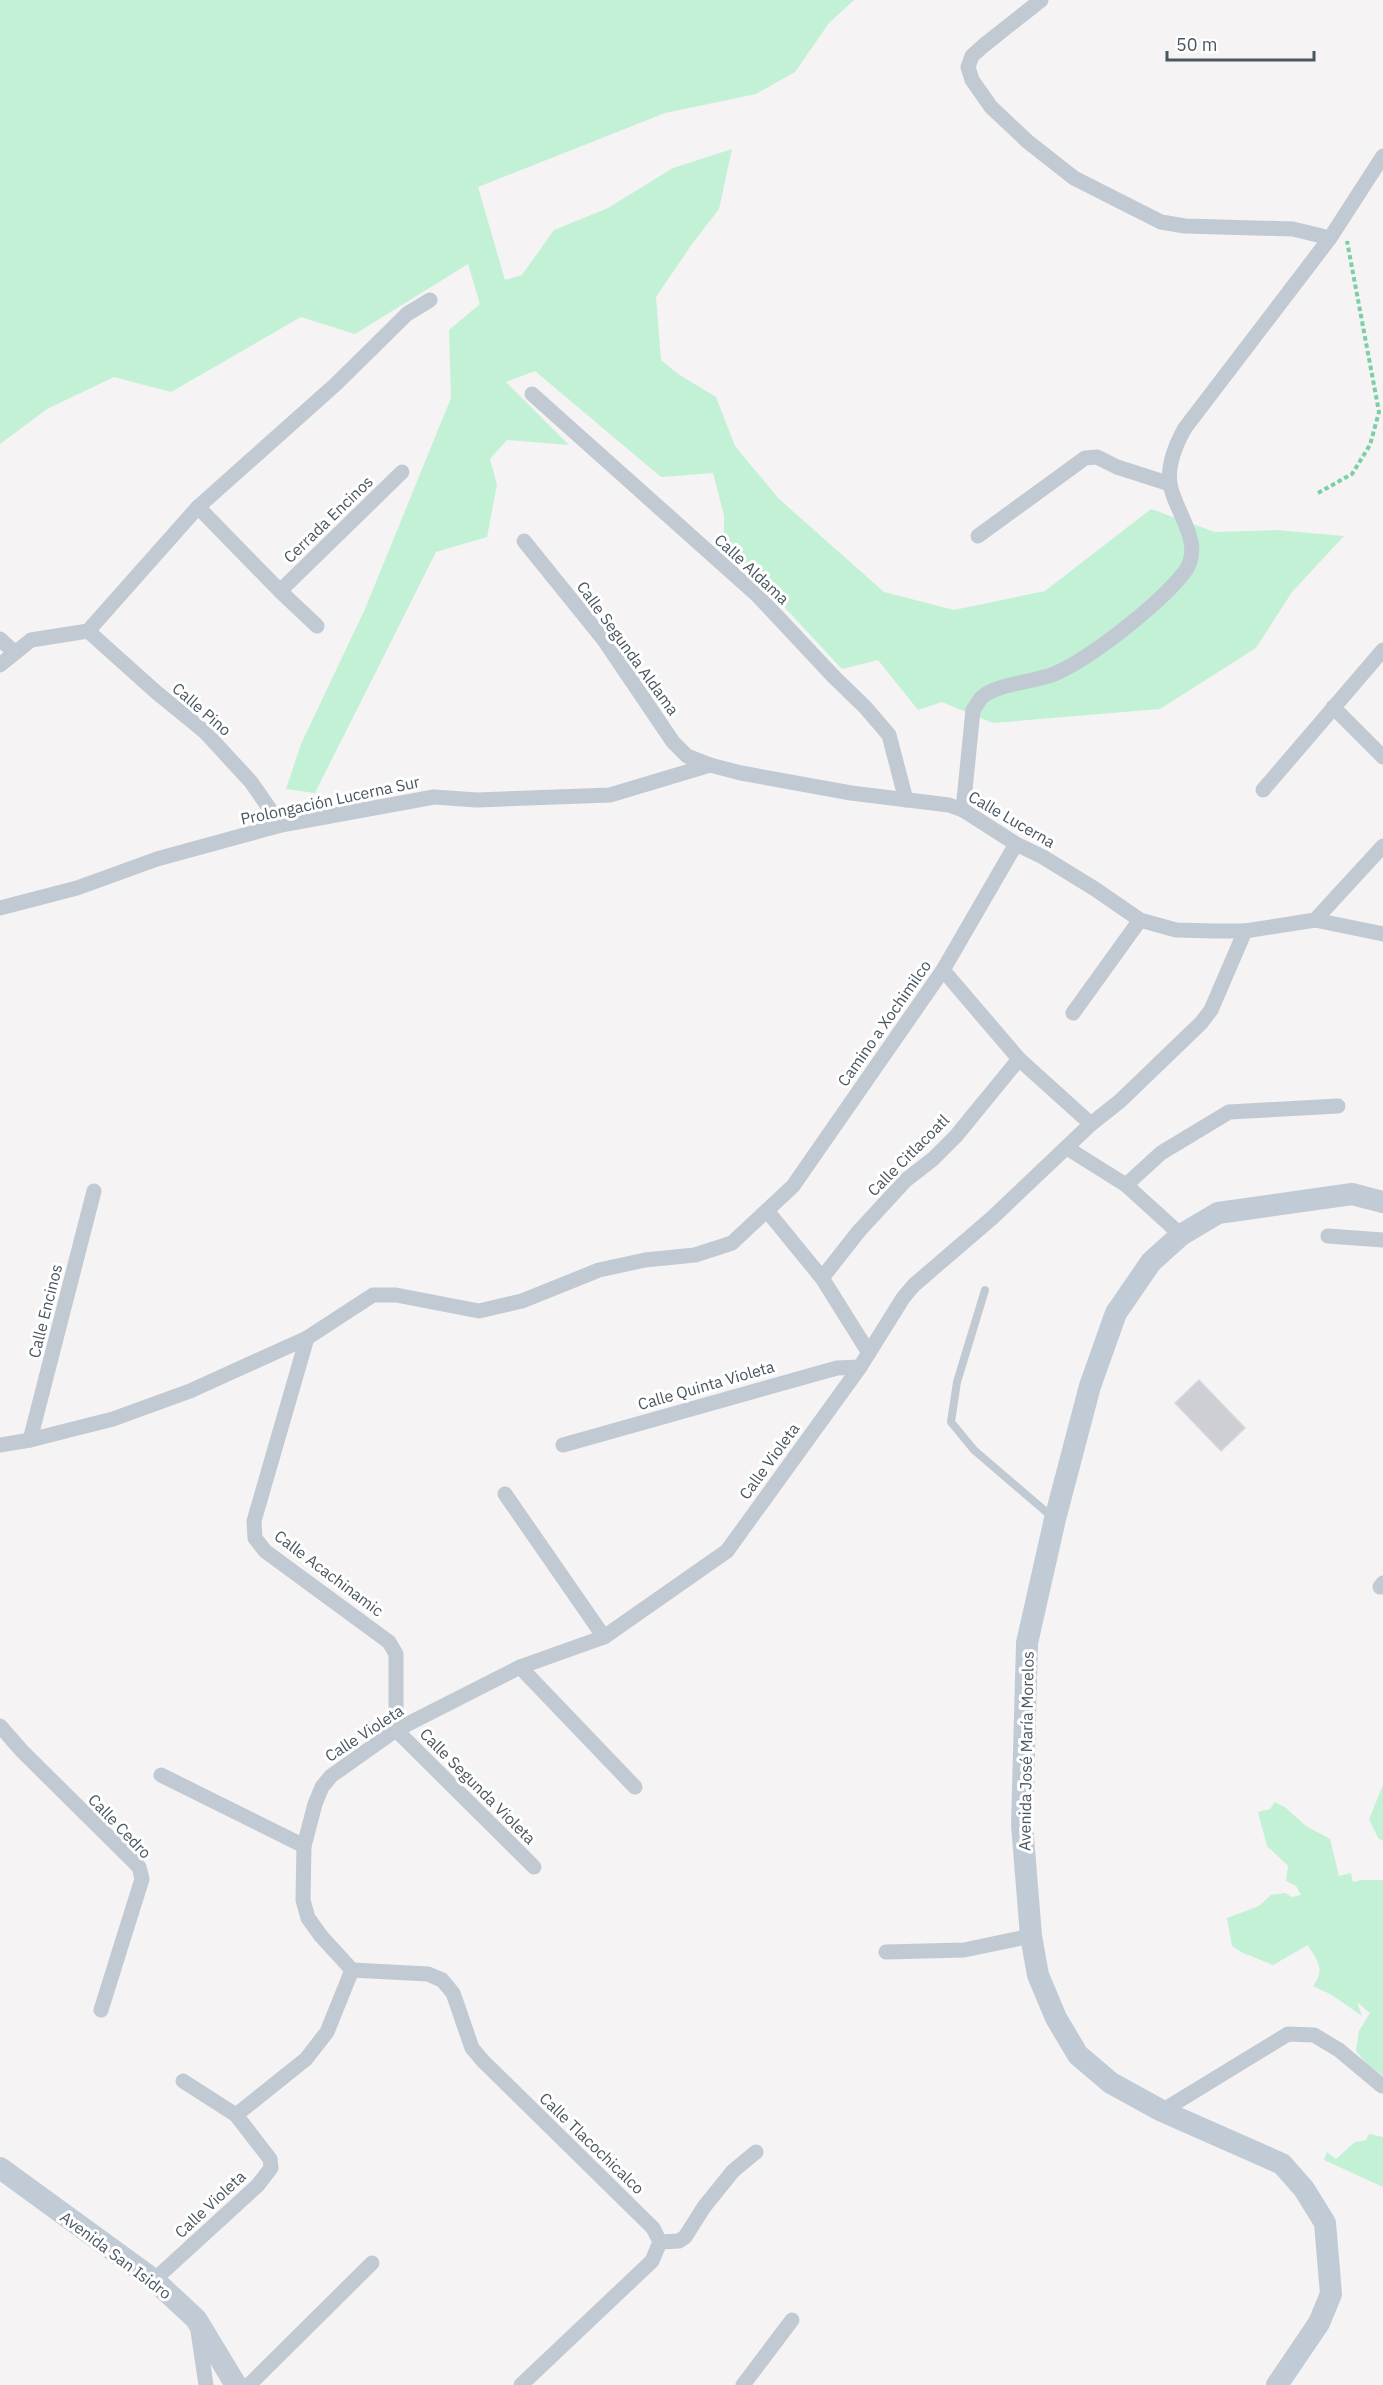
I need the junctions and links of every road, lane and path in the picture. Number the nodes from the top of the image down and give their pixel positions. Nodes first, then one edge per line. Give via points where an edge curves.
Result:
1 (1041, 0) edge
2 (1383, 156) edge
3 (1343, 218) junction
4 (1330, 238) junction
5 (430, 300) dead end
6 (532, 394) dead end
7 (402, 472) dead end
8 (1170, 484) junction
9 (1318, 493) dead end
10 (198, 507) junction
11 (978, 536) dead end
12 (525, 541) dead end
13 (280, 591) junction
14 (317, 626) dead end
15 (88, 631) junction
16 (0, 639) edge
17 (1383, 650) edge
18 (15, 653) junction
19 (0, 665) edge
20 (1333, 707) junction
21 (1383, 757) edge
22 (710, 765) junction
23 (1263, 790) dead end
24 (906, 800) junction
25 (963, 810) junction
26 (281, 825) junction
27 (1016, 844) junction
28 (1383, 846) edge
29 (0, 910) edge
30 (1140, 920) junction
31 (1315, 920) junction
32 (1245, 931) junction
33 (1383, 934) edge
34 (943, 970) junction
35 (1073, 1013) dead end
36 (1019, 1059) junction
37 (1338, 1106) dead end
38 (1090, 1124) junction
39 (1067, 1148) junction
40 (1126, 1185) junction
41 (94, 1191) dead end
42 (1383, 1202) edge
43 (768, 1212) junction
44 (1180, 1235) junction
45 (1328, 1236) dead end
46 (1383, 1240) edge
47 (822, 1278) junction
48 (985, 1290) dead end
49 (307, 1338) junction
50 (869, 1353) junction
51 (860, 1367) junction
52 (30, 1440) junction
53 (562, 1444) dead end
54 (0, 1445) edge
55 (505, 1494) dead end
56 (1055, 1519) junction
57 (604, 1637) junction
58 (520, 1667) junction
59 (0, 1726) edge
60 (396, 1730) junction
61 (161, 1775) dead end
62 (635, 1787) dead end
63 (304, 1846) junction
64 (534, 1866) dead end
65 (1030, 1936) junction
66 (886, 1952) dead end
67 (352, 1970) junction
68 (101, 2010) dead end
69 (183, 2081) dead end
70 (1382, 2086) edge
71 (1162, 2111) junction
72 (236, 2115) junction
73 (756, 2152) dead end
74 (0, 2168) edge
75 (660, 2242) junction
76 (372, 2263) dead end
77 (154, 2280) junction
78 (196, 2319) junction
79 (792, 2320) dead end
80 (522, 2384) edge
81 (206, 2385) edge
82 (236, 2385) edge
83 (249, 2385) edge
84 (743, 2385) edge
85 (1277, 2385) edge

1 - 4 street via 982,46 968,67 972,80 991,107 1027,141 1074,178 1161,222 1293,229
2 - 3 street
3 - 4 street
3 - 9 path via 1379,412 1370,445 1352,474
4 - 8 street via 1185,428 1175,446
5 - 10 street via 407,314 336,384
6 - 24 street, Calle Aldama via 758,596 865,707 889,735
7 - 13 street, Cerrada Encinos
8 - 11 street via 1097,457 1085,458
8 - 25 street via 1189,530 1192,554 1185,573 1141,615 1090,653 1054,674 995,690 981,698 973,710
10 - 13 street
10 - 15 street
12 - 22 street, Calle Segunda Aldama via 604,639 674,742 687,756
13 - 14 street
15 - 18 street via 31,640
15 - 26 street, Calle Pino via 205,732 251,782
16 - 18 street
17 - 20 street
18 - 19 street
20 - 21 street
20 - 23 street
22 - 24 street, Calle Lucerna
22 - 26 street, Prolongación Lucerna Sur via 610,795 477,800 434,797
24 - 25 street, Calle Lucerna
25 - 27 street, Calle Lucerna
26 - 29 street, Prolongación Lucerna Sur via 157,859
27 - 30 street, Calle Lucerna via 1043,857
27 - 34 street, Camino a Xochimilco
28 - 31 street
30 - 32 street, Calle Lucerna via 1176,930
30 - 35 street
31 - 32 street, Calle Lucerna
31 - 33 street
32 - 38 street, Calle Violeta via 1211,1010 1201,1023 1120,1101
34 - 36 street
34 - 43 street, Camino a Xochimilco via 793,1186
36 - 38 street
36 - 47 street, Calle Citlacoatl via 956,1136 906,1180
37 - 40 street via 1229,1112 1161,1153
38 - 39 street, Calle Violeta
39 - 40 street
39 - 50 street, Calle Violeta via 914,1285
40 - 44 street
41 - 52 street, Calle Encinos
42 - 44 main road, Avenida José María Morelos via 1352,1194 1218,1213
43 - 47 street
43 - 49 street, Camino a Xochimilco via 732,1243 695,1256 645,1260 599,1270 522,1301 478,1311 396,1295 373,1295
44 - 56 main road, Avenida José María Morelos via 1151,1262 1116,1313 1090,1386
45 - 46 street
47 - 50 street
48 - 56 lane via 957,1382 951,1422 974,1450
49 - 52 street, Camino a Xochimilco via 190,1391 113,1419
49 - 60 street, Calle Acachinamic via 254,1521 255,1538 265,1551 389,1642 396,1653
50 - 51 street, Calle Violeta
51 - 53 street, Calle Quinta Violeta via 837,1368
51 - 57 street, Calle Violeta via 727,1551
52 - 54 street, Camino a Xochimilco
55 - 57 street
56 - 65 main road, Avenida José María Morelos via 1027,1643 1022,1825
57 - 58 street, Calle Violeta
58 - 60 street, Calle Violeta
58 - 62 street
59 - 68 street, Calle Cedro via 139,1867 142,1879
60 - 63 street, Calle Violeta via 322,1786
60 - 64 street, Calle Segunda Violeta
61 - 63 street
63 - 67 street, Calle Violeta via 303,1900 308,1918
65 - 66 street via 964,1950
65 - 71 main road, Avenida José María Morelos via 1038,1975 1056,2018 1078,2055 1111,2083
67 - 72 street via 327,2032 306,2059
67 - 75 street, Calle Tlacochicalco via 428,1974 442,1980 453,1993 471,2048 653,2228
69 - 72 street
70 - 71 street via 1314,2035 1288,2034
71 - 85 main road, Avenida José María Morelos via 1282,2164 1304,2189 1325,2223 1331,2294 1319,2323
72 - 77 street, Calle Violeta via 270,2159 271,2168 258,2185
73 - 75 street via 733,2171 685,2237
74 - 77 main road, Avenida San Isidro
75 - 80 street via 652,2260
76 - 83 street
77 - 78 main road, Avenida San Isidro
78 - 81 street
78 - 82 main road, Avenida San Isidro
79 - 84 street

